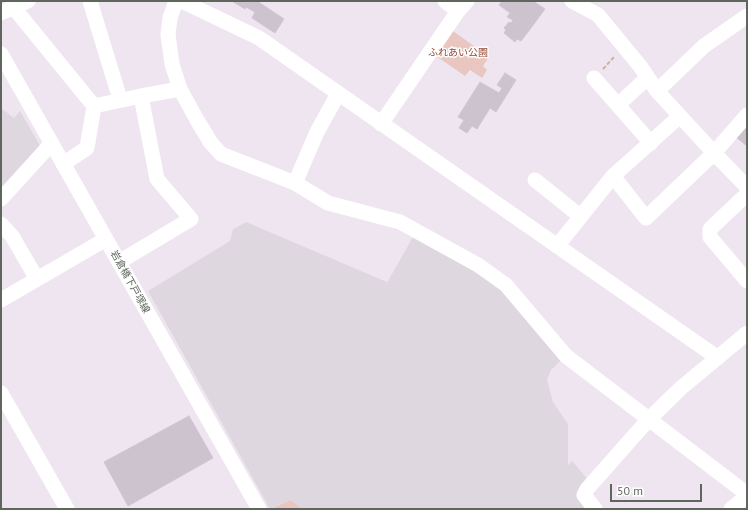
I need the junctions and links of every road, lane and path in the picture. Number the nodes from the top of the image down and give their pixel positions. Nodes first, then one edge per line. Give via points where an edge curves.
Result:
1 (28, 1) edge
2 (90, 1) edge
3 (176, 1) edge
4 (182, 1) edge
5 (445, 1) edge
6 (572, 1) edge
7 (206, 6) edge
8 (462, 6) edge
9 (7, 11) edge
10 (743, 25) edge
11 (624, 46) junction
12 (1, 54) edge
13 (5, 71) edge
14 (594, 78) joint
15 (647, 78) junction
16 (180, 89) junction
17 (657, 91) junction
18 (338, 94) junction
19 (141, 96) junction
20 (120, 100) junction
21 (618, 104) junction
22 (94, 106) junction
23 (747, 115) edge
24 (680, 116) junction
25 (381, 124) junction
26 (651, 143) junction
27 (52, 144) junction
28 (714, 153) junction
29 (63, 164) junction
30 (613, 176) junction
31 (535, 180) dead end
32 (295, 183) junction
33 (747, 187) edge
34 (747, 194) edge
35 (1, 199) edge
36 (580, 216) junction
37 (1, 224) edge
38 (106, 239) junction
39 (558, 245) junction
40 (119, 262) junction
41 (37, 279) junction
42 (747, 280) edge
43 (1, 300) edge
44 (747, 333) edge
45 (718, 358) junction
46 (1, 393) edge
47 (6, 414) edge
48 (649, 419) junction
49 (747, 495) edge
50 (257, 508) edge
51 (67, 509) edge
52 (595, 509) edge
53 (731, 509) edge

1 - 9 street
2 - 20 street
3 - 16 street via 168,35 172,64
4 - 7 street
5 - 8 street
6 - 11 street via 598,14
7 - 18 street via 259,38
8 - 25 street
9 - 22 street
10 - 17 street via 704,46
11 - 14 path
11 - 15 street
12 - 13 street, 岩倉橋下戸塚線
13 - 27 street, 岩倉橋下戸塚線
14 - 21 street
15 - 17 street
15 - 21 street
16 - 19 street
16 - 32 street via 211,143 221,154
17 - 24 street
18 - 25 street
18 - 32 street via 317,132
19 - 20 street
19 - 40 street via 157,179 191,219
20 - 22 street
21 - 26 street
22 - 29 street via 87,148
23 - 28 street
24 - 26 street
24 - 28 street
25 - 39 street
26 - 30 street
27 - 29 street, 岩倉橋下戸塚線
27 - 35 street
28 - 30 street via 646,218
28 - 33 street
29 - 38 street, 岩倉橋下戸塚線
30 - 36 street
31 - 36 street
32 - 48 street via 328,203 400,222 478,265 506,285 566,356
34 - 42 street via 710,229 710,237
36 - 39 street
37 - 41 street via 12,236
38 - 40 street, 岩倉橋下戸塚線
38 - 41 street
39 - 45 street
40 - 50 street, 岩倉橋下戸塚線
41 - 43 street
44 - 45 street
45 - 48 street via 681,388
46 - 47 street
47 - 51 street
48 - 49 street
48 - 52 street via 587,489 584,495
49 - 53 street

